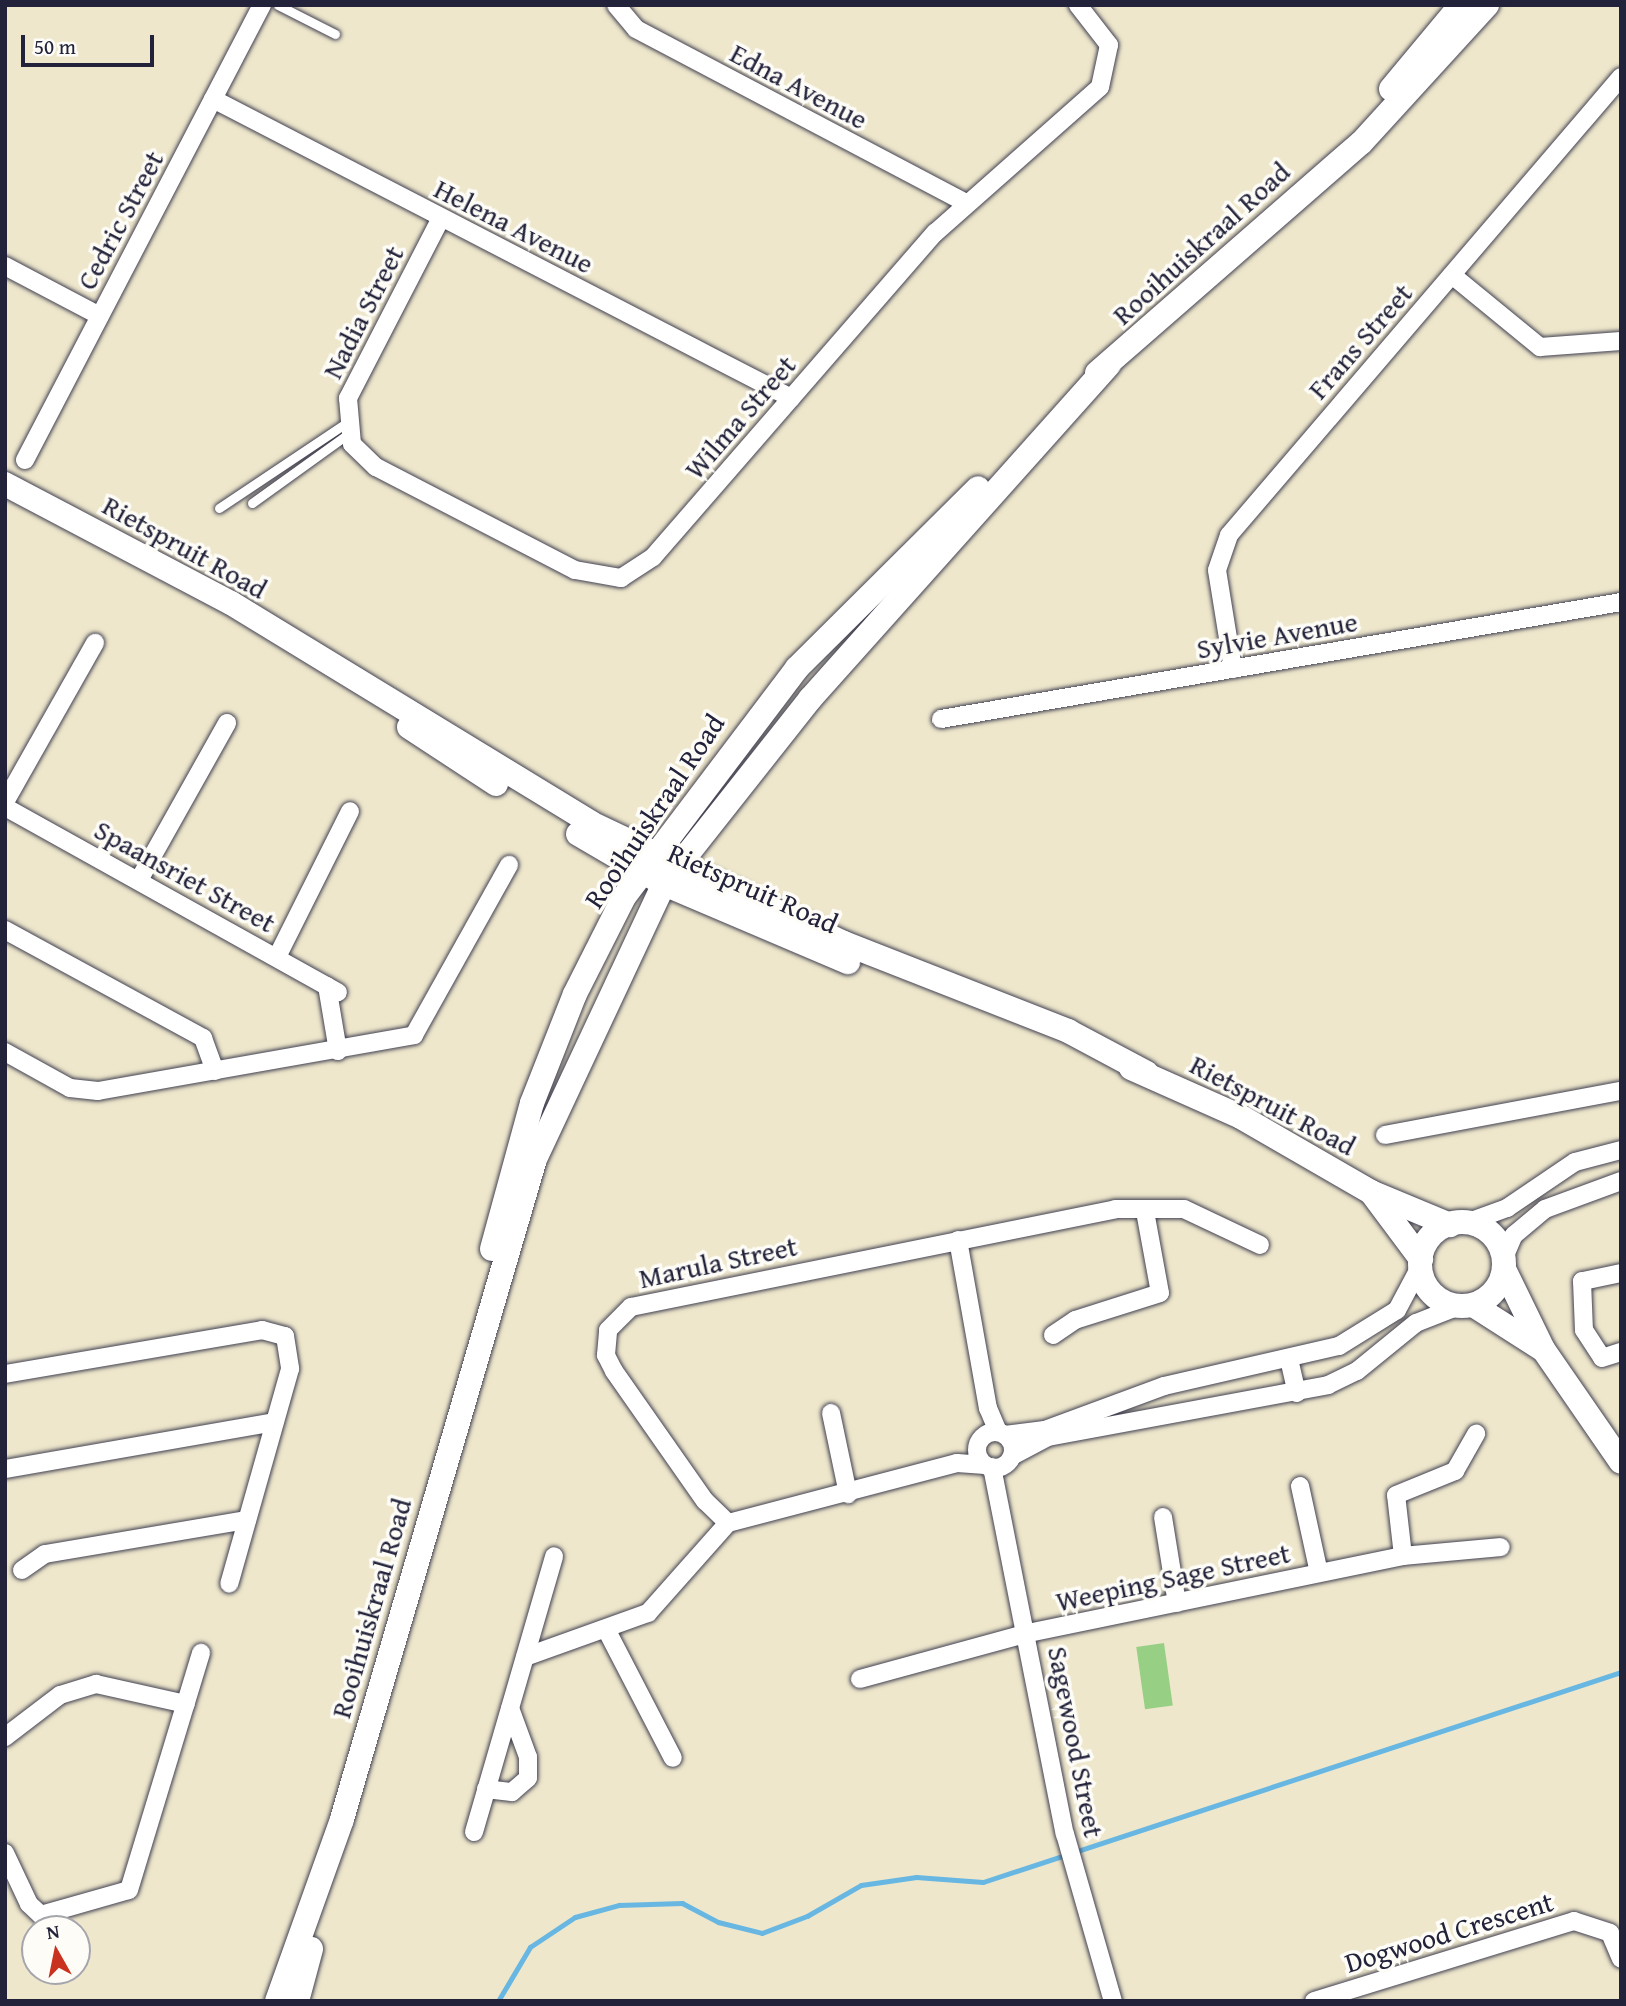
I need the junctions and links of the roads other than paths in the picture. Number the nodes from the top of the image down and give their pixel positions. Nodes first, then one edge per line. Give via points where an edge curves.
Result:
1 (262, 5) edge
2 (278, 5) edge
3 (616, 5) edge
4 (1078, 5) edge
5 (1479, 6) edge
6 (335, 34) dead end
7 (1621, 77) edge
8 (213, 99) junction
9 (967, 203) junction
10 (441, 218) junction
11 (5, 266) edge
12 (1452, 275) junction
13 (100, 316) junction
14 (1621, 341) edge
15 (791, 398) junction
16 (347, 428) junction
17 (25, 460) dead end
18 (5, 484) edge
19 (252, 503) dead end
20 (219, 508) dead end
21 (1621, 602) edge
22 (95, 643) dead end
23 (1233, 669) junction
24 (941, 719) dead end
25 (227, 723) dead end
26 (5, 804) edge
27 (350, 811) dead end
28 (509, 865) dead end
29 (659, 868) junction
30 (139, 880) junction
31 (5, 930) edge
32 (276, 957) junction
33 (338, 1051) junction
34 (5, 1052) edge
35 (215, 1071) junction
36 (1621, 1091) edge
37 (1385, 1135) dead end
38 (1621, 1151) edge
39 (1621, 1181) edge
40 (1371, 1192) junction
41 (1145, 1211) junction
42 (1458, 1224) junction
43 (958, 1240) junction
44 (1260, 1245) dead end
45 (1420, 1263) junction
46 (1504, 1263) junction
47 (1621, 1273) edge
48 (1466, 1306) junction
49 (1053, 1335) dead end
50 (1543, 1349) junction
51 (1621, 1352) edge
52 (1289, 1359) junction
53 (5, 1374) edge
54 (1297, 1393) junction
55 (831, 1413) dead end
56 (274, 1422) junction
57 (1475, 1434) dead end
58 (991, 1438) junction
59 (1621, 1462) edge
60 (957, 1463) junction
61 (999, 1463) junction
62 (5, 1469) edge
63 (1300, 1486) dead end
64 (848, 1494) junction
65 (1163, 1517) dead end
66 (247, 1520) junction
67 (728, 1523) junction
68 (1501, 1547) dead end
69 (554, 1556) dead end
70 (1403, 1556) junction
71 (22, 1570) dead end
72 (1320, 1573) junction
73 (229, 1584) dead end
74 (1177, 1603) junction
75 (606, 1629) junction
76 (1028, 1633) junction
77 (201, 1653) dead end
78 (525, 1657) junction
79 (860, 1679) dead end
80 (186, 1704) junction
81 (510, 1708) junction
82 (6, 1735) edge
83 (673, 1758) dead end
84 (486, 1790) junction
85 (342, 1819) junction
86 (474, 1832) dead end
87 (5, 1853) edge
88 (1621, 1959) edge
89 (277, 2001) edge
90 (297, 2001) edge
91 (1113, 2001) edge
92 (1314, 2001) edge

1 - 8 street, Cedric Street
2 - 6 lane
3 - 9 street, Edna Avenue via 636,29
4 - 9 street, Wilma Street via 1105,35 1110,58 1093,95
5 - 29 main road, Rooihuiskraal Road via 1384,120 1109,365 797,668
7 - 12 street, Frans Street
8 - 10 street, Helena Avenue
8 - 13 street, Cedric Street
9 - 15 street, Wilma Street
10 - 15 street, Helena Avenue
10 - 16 street, Nadia Street via 348,398
11 - 13 street
12 - 14 street via 1540,347
12 - 23 street, Frans Street via 1222,545 1217,570
13 - 17 street, Cedric Street
15 - 16 street, Wilma Street via 653,557 610,578 575,570 376,467 359,456
16 - 19 lane
16 - 20 lane
18 - 29 main road, Rietspruit Road via 231,603 333,670 458,738
21 - 23 street, Sylvie Avenue
22 - 26 street
23 - 24 street, Sylvie Avenue
25 - 30 street
26 - 30 street, Spaansriet Street
27 - 32 street
28 - 33 street via 414,1035
29 - 40 main road, Rietspruit Road via 836,957 1147,1073 1241,1117
29 - 85 main road, Rooihuiskraal Road via 535,1158
30 - 32 street, Spaansriet Street
31 - 35 street via 203,1038
32 - 33 street, Spaansriet Street via 332,989
33 - 35 street
34 - 35 street via 85,1092
36 - 37 street
38 - 42 street via 1575,1162 1507,1208
39 - 46 street via 1545,1209 1514,1235
40 - 42 main road, Rietspruit Road
40 - 45 main road, Rietspruit Road
41 - 43 street, Marula Street via 1115,1209
41 - 44 street, Marula Street via 1194,1211
41 - 49 street via 1161,1286 1156,1297 1085,1316
42 - 45 main road via 1431,1236
42 - 46 main road via 1490,1234
43 - 58 street
43 - 67 street, Marula Street via 631,1307 614,1318 606,1337 609,1361 705,1502
45 - 48 main road via 1429,1290
45 - 52 street via 1407,1300 1379,1326
46 - 48 main road via 1494,1292
46 - 50 main road
47 - 51 street via 1582,1281 1584,1330 1602,1358
48 - 50 main road
48 - 54 street via 1416,1323 1357,1371
50 - 59 main road
52 - 54 street
52 - 58 street via 1164,1386 1045,1430
53 - 56 street via 277,1331 288,1339 292,1359
54 - 61 street via 1048,1437
55 - 64 street
56 - 62 street
56 - 66 street
57 - 70 street via 1455,1472 1396,1496
58 - 60 street
58 - 61 street
58 - 61 street
60 - 61 street
60 - 64 street
61 - 76 street, Sagewood Street
63 - 72 street
64 - 67 street
65 - 74 street
66 - 71 street via 45,1554
66 - 73 street
67 - 75 street via 657,1605
68 - 70 street, Weeping Sage Street
69 - 78 street
70 - 72 street, Weeping Sage Street
72 - 74 street, Weeping Sage Street
74 - 76 street, Weeping Sage Street
75 - 78 street
75 - 83 street
76 - 79 street, Weeping Sage Street
76 - 91 street, Sagewood Street via 1065,1834
77 - 80 street
78 - 81 street
80 - 82 street via 96,1684 60,1695
80 - 87 street via 129,1890 41,1915 29,1904
81 - 84 street
81 - 84 street via 528,1757 528,1778 512,1792
84 - 86 street
85 - 89 main road, Rooihuiskraal Road
85 - 90 main road, Rooihuiskraal Road via 331,1883
88 - 92 street, Dogwood Crescent via 1611,1933 1574,1922

